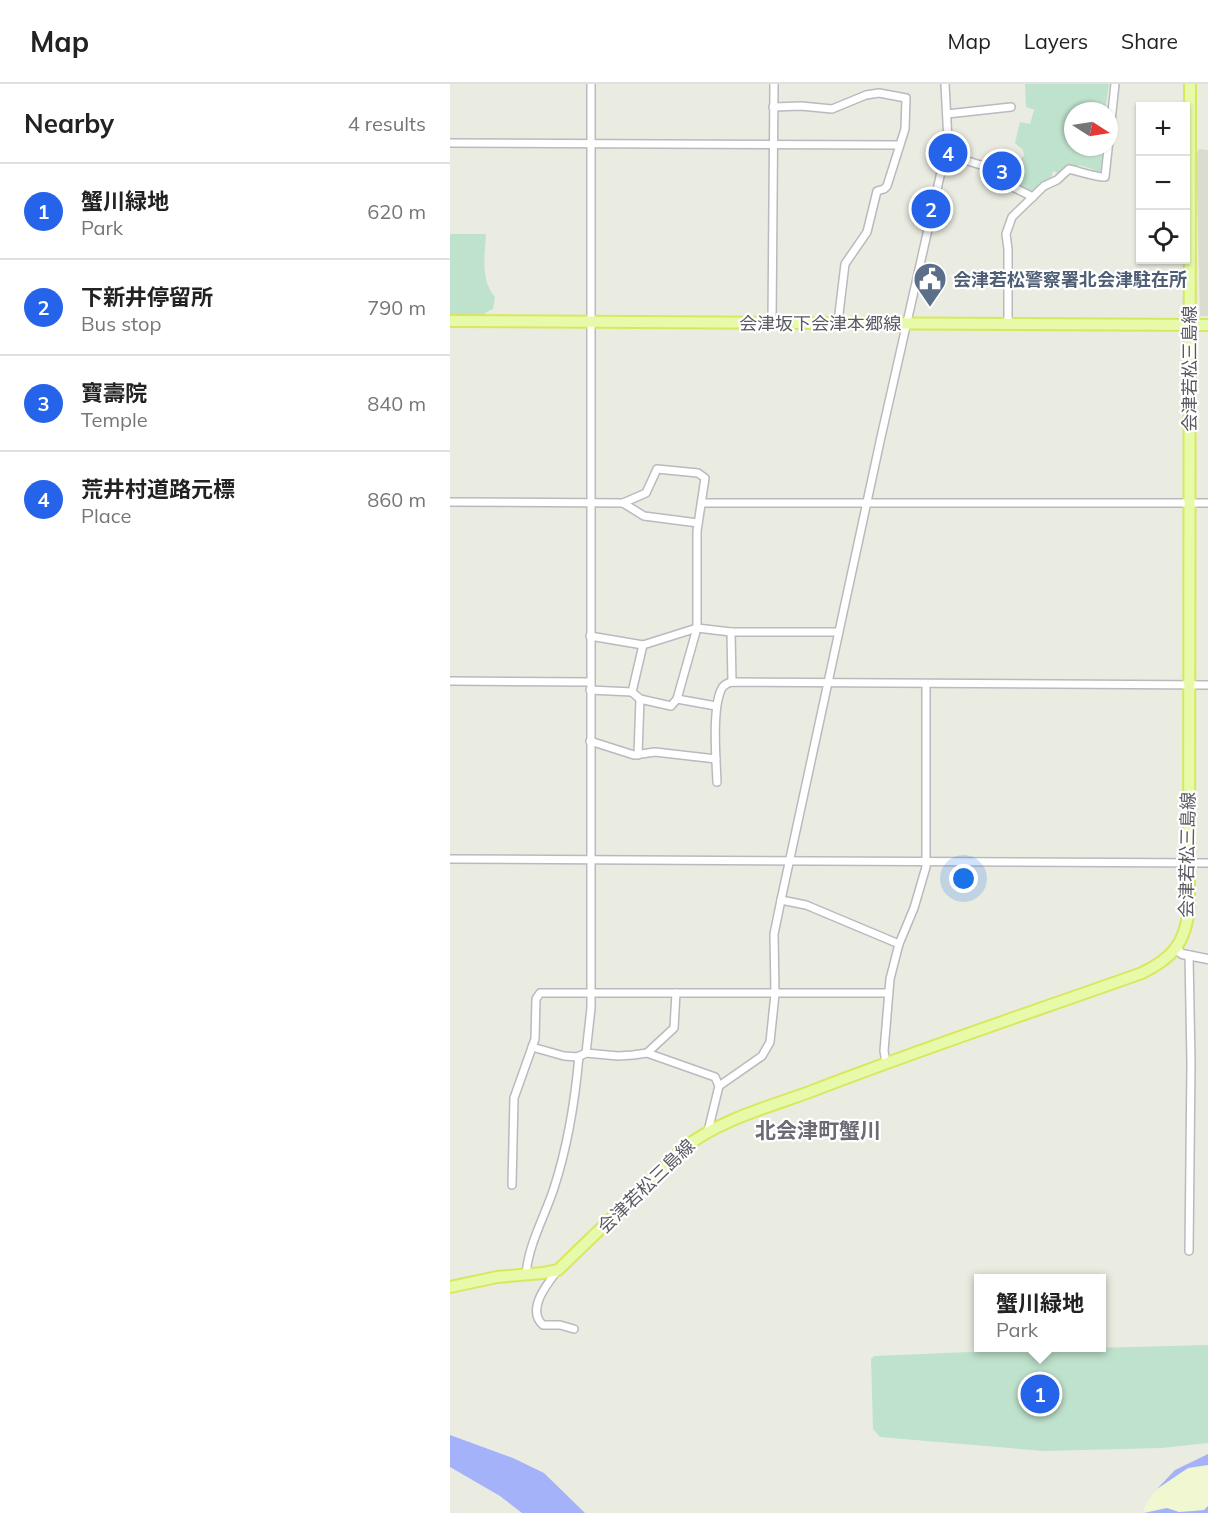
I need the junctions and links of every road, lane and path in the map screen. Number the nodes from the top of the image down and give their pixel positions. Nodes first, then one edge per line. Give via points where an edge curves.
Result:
1 (591, 84) edge
2 (774, 84) edge
3 (945, 84) edge
4 (1115, 84) edge
5 (1190, 84) edge
6 (773, 107) junction
7 (1011, 107) dead end
8 (947, 114) junction
9 (450, 143) edge
10 (591, 143) junction
11 (774, 144) junction
12 (899, 145) junction
13 (945, 154) junction
14 (1033, 197) junction
15 (450, 321) edge
16 (592, 321) junction
17 (772, 322) junction
18 (838, 322) junction
19 (1008, 323) junction
20 (906, 324) junction
21 (1190, 324) junction
22 (1208, 325) edge
23 (450, 502) edge
24 (590, 502) junction
25 (623, 503) junction
26 (702, 503) junction
27 (866, 503) junction
28 (1189, 503) junction
29 (1208, 503) edge
30 (698, 523) junction
31 (697, 628) junction
32 (731, 632) junction
33 (838, 632) junction
34 (590, 636) junction
35 (643, 645) junction
36 (450, 681) edge
37 (590, 682) junction
38 (732, 682) junction
39 (828, 683) junction
40 (926, 685) junction
41 (1189, 685) junction
42 (1208, 685) edge
43 (590, 690) junction
44 (632, 692) junction
45 (640, 699) junction
46 (677, 699) junction
47 (717, 706) junction
48 (590, 741) junction
49 (638, 755) junction
50 (716, 759) junction
51 (717, 782) dead end
52 (450, 859) edge
53 (590, 861) junction
54 (926, 861) junction
55 (789, 862) junction
56 (1188, 863) junction
57 (1208, 863) edge
58 (781, 900) junction
59 (899, 944) junction
60 (1176, 949) junction
61 (1189, 955) junction
62 (1208, 959) edge
63 (590, 993) junction
64 (676, 993) junction
65 (888, 993) junction
66 (774, 994) junction
67 (532, 1047) junction
68 (646, 1053) junction
69 (583, 1055) junction
70 (885, 1063) junction
71 (720, 1086) junction
72 (708, 1131) junction
73 (512, 1185) dead end
74 (1189, 1251) dead end
75 (558, 1270) junction
76 (526, 1275) junction
77 (450, 1287) edge
78 (574, 1329) dead end

1 - 10 street
2 - 6 street
3 - 8 street
4 - 14 street via 1106,177 1069,169
5 - 21 main road, 会津若松三島線
6 - 11 street
6 - 12 street via 832,110 866,95 904,96 905,129
7 - 8 street
8 - 13 street
9 - 10 street
10 - 11 street
10 - 16 street
11 - 12 street
11 - 17 street
12 - 18 street via 886,186 876,191 867,232 845,264
13 - 14 street via 984,166 996,179
13 - 20 street
14 - 19 street via 1012,217 1006,234
15 - 16 main road, 会津坂下会津本郷線
16 - 17 main road, 会津坂下会津本郷線
16 - 24 street
17 - 18 main road, 会津坂下会津本郷線
18 - 20 main road, 会津坂下会津本郷線
19 - 20 main road, 会津坂下会津本郷線
19 - 21 main road, 会津坂下会津本郷線
20 - 27 street
21 - 22 main road, 会津坂下会津本郷線
21 - 28 main road, 会津若松三島線
23 - 24 street
24 - 25 street
24 - 34 street
25 - 26 street via 646,493 657,469 704,476
25 - 30 street via 644,516
26 - 27 street
26 - 30 street
27 - 28 street
27 - 33 street
28 - 29 street
28 - 41 main road, 会津若松三島線
30 - 31 street
31 - 32 street
31 - 35 street
31 - 46 street
32 - 33 street
32 - 38 street
33 - 39 street
34 - 35 street
34 - 37 street
35 - 44 street
36 - 37 street
37 - 43 street
38 - 39 street
38 - 47 street via 722,688
39 - 40 street
39 - 55 street
40 - 41 street
40 - 54 street
41 - 42 street
41 - 56 main road, 会津若松三島線
43 - 44 street
43 - 48 street
44 - 45 street
45 - 46 street via 671,706
45 - 49 street
46 - 47 street
47 - 50 street
48 - 49 street
48 - 53 street
49 - 50 street via 661,753
50 - 51 street
52 - 53 street
53 - 55 street
53 - 63 street
54 - 55 street
54 - 56 street
54 - 59 street via 914,908
55 - 58 street
56 - 57 street
56 - 60 main road, 会津若松三島線 via 1188,920
58 - 59 street via 806,905
58 - 66 street via 774,934
59 - 65 street
60 - 61 street
60 - 70 main road, 会津若松三島線 via 1159,965 1142,973
61 - 62 street
61 - 74 street
63 - 64 street
63 - 67 street via 540,993 536,999
63 - 69 street via 591,1023
64 - 66 street
64 - 68 street via 674,1028
65 - 66 street
65 - 70 street
66 - 71 street via 768,1049
67 - 69 street via 556,1055
67 - 73 street via 513,1098
68 - 69 street
68 - 71 street via 715,1077
69 - 76 street via 569,1131
70 - 72 main road, 会津若松三島線
71 - 72 street
72 - 75 main road, 会津若松三島線 via 684,1148
75 - 76 main road
75 - 78 street via 540,1296 538,1319 543,1325
76 - 77 main road

